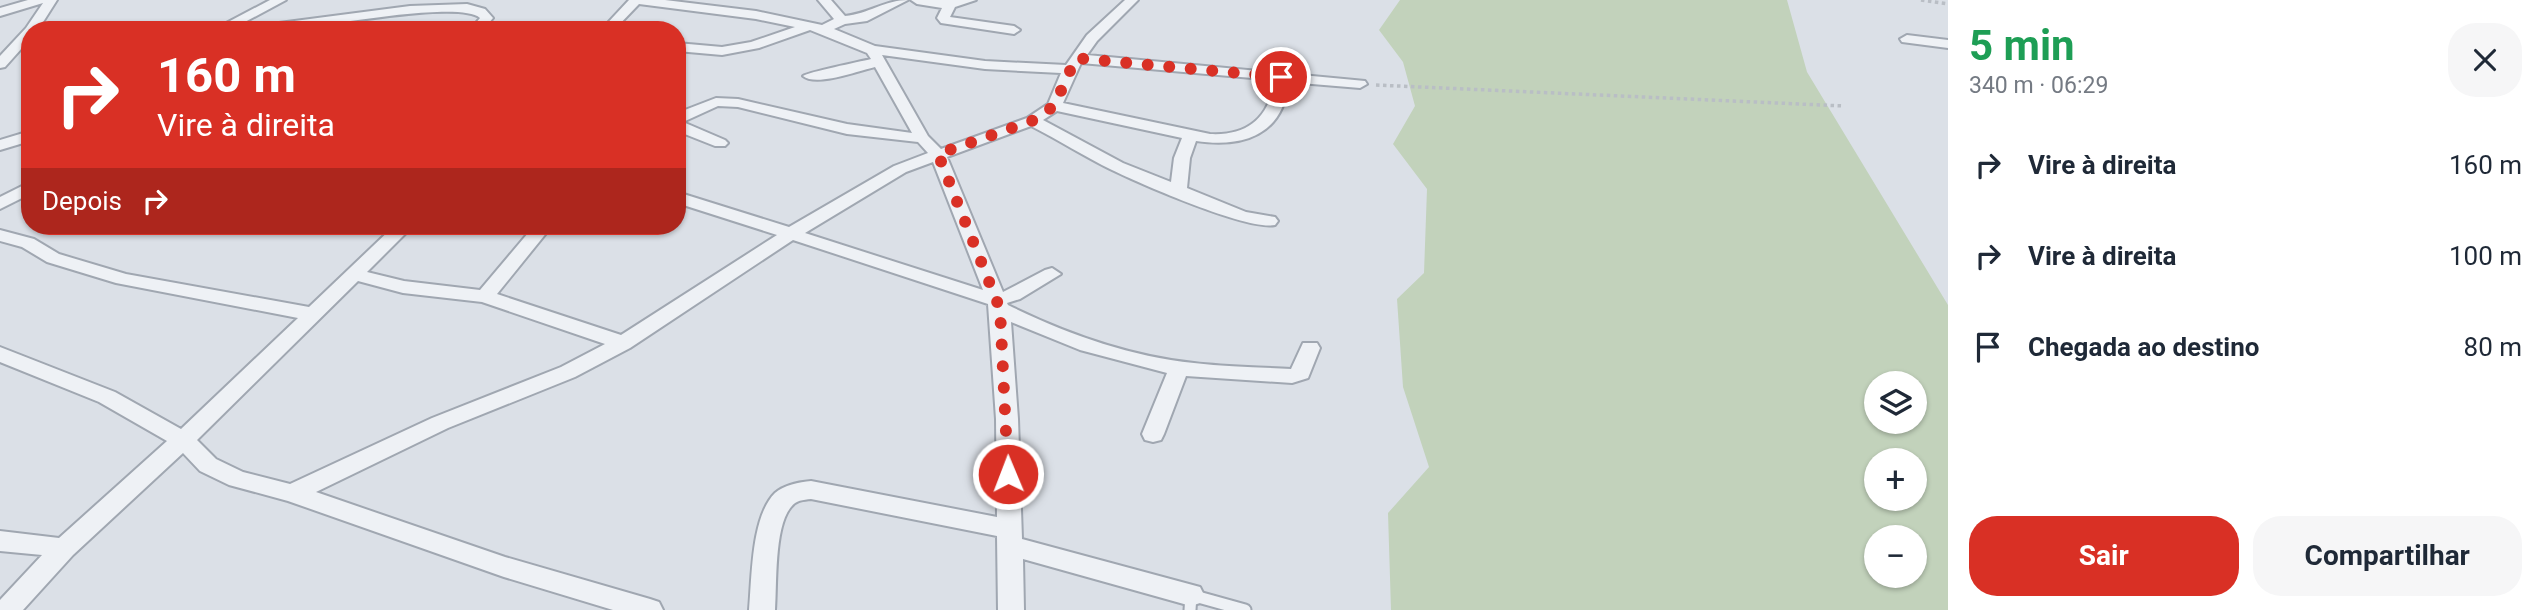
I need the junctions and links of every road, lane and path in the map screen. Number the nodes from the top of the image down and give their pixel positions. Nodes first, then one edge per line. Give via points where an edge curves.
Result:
1 (41, 0) edge
2 (51, 0) edge
3 (280, 0) edge
4 (636, 0) edge
5 (824, 0) edge
6 (902, 0) edge
7 (917, 0) edge
8 (970, 0) edge
9 (1132, 0) edge
10 (1921, 0) edge
11 (1948, 4) edge
12 (950, 5) junction
13 (0, 12) edge
14 (842, 20) junction
15 (36, 21) edge
16 (237, 21) edge
17 (325, 21) edge
18 (484, 21) edge
19 (616, 21) edge
20 (817, 28) junction
21 (1014, 30) dead end
22 (1907, 39) dead end
23 (21, 40) edge
24 (1948, 44) edge
25 (686, 48) edge
26 (876, 55) junction
27 (21, 58) edge
28 (2, 61) edge
29 (1073, 64) junction
30 (810, 76) dead end
31 (1281, 77) junction
32 (1360, 84) joint
33 (1054, 106) junction
34 (1844, 106) dead end
35 (686, 115) edge
36 (1032, 121) junction
37 (686, 129) edge
38 (1191, 134) junction
39 (922, 138) junction
40 (21, 139) edge
41 (720, 143) dead end
42 (0, 145) edge
43 (938, 154) junction
44 (1178, 191) junction
45 (21, 192) edge
46 (686, 200) edge
47 (0, 204) edge
48 (1269, 221) dead end
49 (0, 234) edge
50 (793, 234) junction
51 (395, 235) edge
52 (536, 235) edge
53 (354, 274) junction
54 (1052, 274) dead end
55 (485, 296) junction
56 (998, 305) junction
57 (314, 314) junction
58 (623, 343) junction
59 (1310, 348) dead end
60 (0, 354) edge
61 (1179, 368) junction
62 (1153, 434) dead end
63 (183, 440) junction
64 (292, 493) junction
65 (1010, 538) junction
66 (0, 541) edge
67 (64, 548) junction
68 (1191, 603) edge
69 (7, 610) edge
70 (650, 610) edge
71 (762, 610) edge
72 (1011, 610) edge
73 (1245, 610) edge

1 - 13 street
2 - 15 street
3 - 16 street
4 - 19 street
4 - 20 street via 756,15
5 - 14 street
6 - 14 street via 863,18
7 - 12 street
8 - 12 street
9 - 29 street via 1091,37
10 - 11 path
12 - 21 street via 945,20
14 - 20 street
17 - 18 street via 410,10 467,9 481,12
20 - 25 street via 722,51
20 - 26 street
22 - 24 street
23 - 28 street
26 - 29 street via 985,65
26 - 30 street via 831,74
26 - 39 street
27 - 28 street
29 - 31 street
29 - 33 street
31 - 32 street
31 - 38 street via 1278,105 1266,121 1235,138
32 - 34 path
33 - 36 street
33 - 38 street
35 - 39 street via 716,102 738,103 847,129
36 - 43 street
36 - 44 street via 1117,166
37 - 41 street
38 - 44 street
39 - 43 street
40 - 42 street
43 - 50 street via 900,169
43 - 56 street
44 - 48 street via 1242,216
45 - 47 street
46 - 50 street
49 - 57 street via 53,258 123,279
50 - 56 street
50 - 58 street
51 - 53 street
52 - 55 street
53 - 55 street via 415,289
53 - 57 street
54 - 56 street
55 - 58 street
56 - 61 street via 1022,321 1108,351
56 - 65 street
57 - 63 street
58 - 64 street via 568,372 440,422
59 - 61 street via 1301,373 1292,376
60 - 63 street via 107,397
61 - 62 street
63 - 64 street via 208,465 237,479
63 - 67 street
64 - 70 street via 504,567
65 - 68 street
65 - 71 street via 811,490 797,492 782,502 769,537
65 - 72 street
66 - 67 street
67 - 69 street
68 - 73 lane

